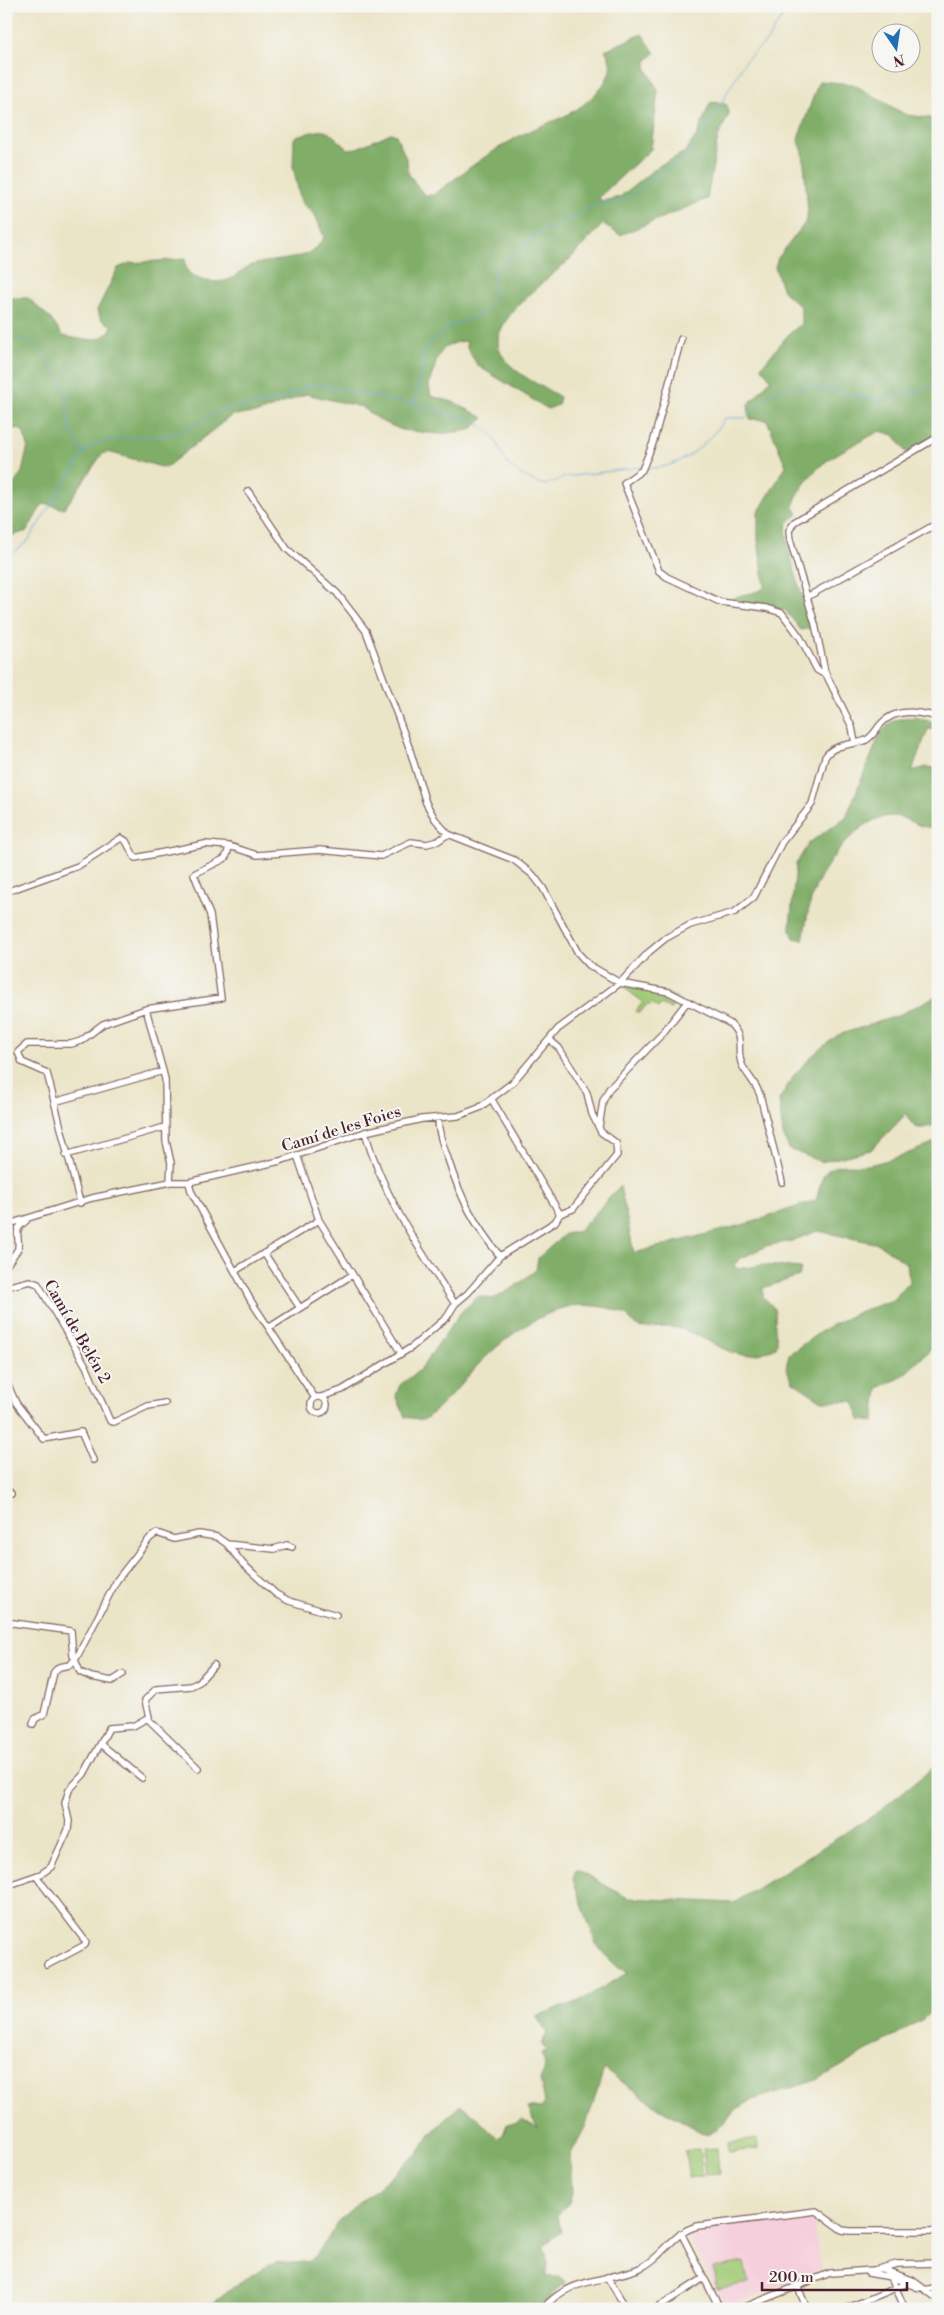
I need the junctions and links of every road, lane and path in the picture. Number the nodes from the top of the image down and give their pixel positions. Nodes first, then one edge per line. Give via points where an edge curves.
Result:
1 (681, 339) dead end
2 (938, 437) edge
3 (248, 491) dead end
4 (938, 523) edge
5 (808, 597) junction
6 (826, 675) junction
7 (938, 717) edge
8 (855, 743) junction
9 (448, 834) junction
10 (229, 846) junction
11 (6, 892) edge
12 (620, 983) junction
13 (688, 1002) junction
14 (146, 1008) junction
15 (550, 1040) junction
16 (163, 1071) junction
17 (492, 1100) junction
18 (54, 1102) junction
19 (438, 1118) junction
20 (165, 1127) junction
21 (599, 1127) junction
22 (365, 1132) junction
23 (66, 1155) junction
24 (297, 1155) junction
25 (170, 1182) junction
26 (190, 1182) junction
27 (782, 1182) dead end
28 (80, 1203) junction
29 (560, 1214) junction
30 (26, 1219) junction
31 (319, 1220) junction
32 (6, 1226) edge
33 (264, 1253) junction
34 (500, 1256) junction
35 (6, 1266) edge
36 (235, 1271) junction
37 (352, 1275) junction
38 (6, 1287) edge
39 (455, 1304) junction
40 (300, 1308) junction
41 (270, 1326) junction
42 (401, 1353) junction
43 (6, 1381) edge
44 (342, 1390) junction
45 (318, 1398) junction
46 (165, 1403) dead end
47 (326, 1407) junction
48 (93, 1460) dead end
49 (227, 1544) junction
50 (292, 1547) dead end
51 (336, 1615) dead end
52 (6, 1622) edge
53 (75, 1659) junction
54 (214, 1665) dead end
55 (123, 1674) dead end
56 (148, 1719) junction
57 (33, 1724) dead end
58 (101, 1744) junction
59 (198, 1768) dead end
60 (142, 1778) dead end
61 (36, 1876) junction
62 (6, 1886) edge
63 (47, 1965) dead end
64 (938, 2231) edge
65 (681, 2233) junction
66 (938, 2263) edge
67 (894, 2264) junction
68 (880, 2268) junction
69 (892, 2274) junction
70 (607, 2277) junction
71 (704, 2278) junction
72 (814, 2278) junction
73 (908, 2283) junction
74 (800, 2284) junction
75 (938, 2287) edge
76 (896, 2288) junction
77 (925, 2290) junction
78 (938, 2299) edge
79 (543, 2309) edge
80 (627, 2309) edge
81 (655, 2309) edge
82 (720, 2309) edge
83 (740, 2309) edge
84 (807, 2309) edge
85 (845, 2309) edge
86 (904, 2309) edge

1 - 6 street via 644,467 624,483 659,571 720,602 782,613 800,637 817,670
2 - 5 street via 792,525 790,540
3 - 9 street via 287,549 337,593 366,631 426,804
4 - 5 street
5 - 6 street
6 - 8 street via 852,727
7 - 8 street via 910,711 900,713 885,720 868,739
8 - 12 street, Camí de les Foies via 827,754 812,804 782,842 754,897 735,912 672,933
9 - 10 street via 433,842 411,842 381,856 319,850 257,854
9 - 12 street via 523,866 543,888 578,953 589,965
10 - 11 street via 205,844 135,858 121,838 78,866
10 - 14 street via 224,859 194,874 210,915 221,998
12 - 13 street via 666,991
12 - 15 street, Camí de les Foies via 562,1025
13 - 21 street via 612,1085 605,1097
13 - 27 street via 729,1023 739,1034 741,1061 760,1095
14 - 16 street
14 - 18 street via 103,1024 81,1041 71,1044 35,1042 20,1048 18,1057 22,1062 47,1073
15 - 17 street, Camí de les Foies via 512,1083
15 - 21 street via 559,1048 587,1093
16 - 18 street
16 - 20 street
17 - 19 street, Camí de les Foies via 465,1114
17 - 29 street
18 - 23 street
19 - 22 street, Camí de les Foies
19 - 34 street via 442,1143 464,1204
20 - 23 street
20 - 25 street via 171,1163
21 - 29 street via 616,1143 617,1156 572,1209
22 - 24 street, Camí de les Foies
22 - 39 street via 388,1196
23 - 28 street
24 - 26 street, Camí de les Foies
24 - 31 street
25 - 26 street, Camí de les Foies
25 - 28 street, Camí de les Foies
26 - 36 street via 191,1191
28 - 30 street, Camí de les Foies
29 - 34 street via 555,1222
30 - 32 street, Camí de les Foies
30 - 35 street via 18,1226 18,1249
31 - 33 street
31 - 37 street
33 - 36 street
33 - 40 street
34 - 39 street
36 - 41 street
37 - 40 street
37 - 42 street
38 - 46 street, Camí de Belén 2 via 30,1281 38,1284 86,1366 110,1421
39 - 42 street via 447,1317
40 - 41 street
41 - 45 street
42 - 44 street
43 - 48 street via 16,1403 44,1439 81,1432
44 - 45 street
44 - 47 street
45 - 47 street via 325,1400
45 - 47 street via 312,1402 313,1410 321,1412
49 - 50 street via 274,1549 287,1545
49 - 51 street via 243,1564 276,1594
49 - 53 street via 217,1537 205,1535 180,1539 157,1533 150,1538 117,1580
52 - 53 street via 71,1632
53 - 55 street via 80,1672 91,1677 112,1681
53 - 57 street via 54,1672 44,1714
54 - 56 street via 200,1682 191,1686 156,1689 145,1700
56 - 58 street via 133,1726 109,1728
56 - 59 street
58 - 60 street
58 - 61 street via 84,1774 69,1790 65,1803 68,1830 50,1867
61 - 62 street
61 - 63 street via 86,1942
64 - 65 street via 842,2230 820,2212 814,2211 698,2226
65 - 70 street via 645,2266
65 - 71 street
66 - 67 street
67 - 68 street
67 - 69 street
68 - 69 street
68 - 72 street via 839,2271
68 - 74 street via 842,2267
69 - 72 street via 856,2273
69 - 73 street
69 - 76 street
69 - 77 street via 912,2280
70 - 79 street via 564,2289
70 - 80 street
71 - 81 street
71 - 82 street
72 - 74 street
73 - 76 street
73 - 77 street
74 - 83 street
74 - 84 street
75 - 77 street
76 - 85 street
76 - 86 street
77 - 78 street

